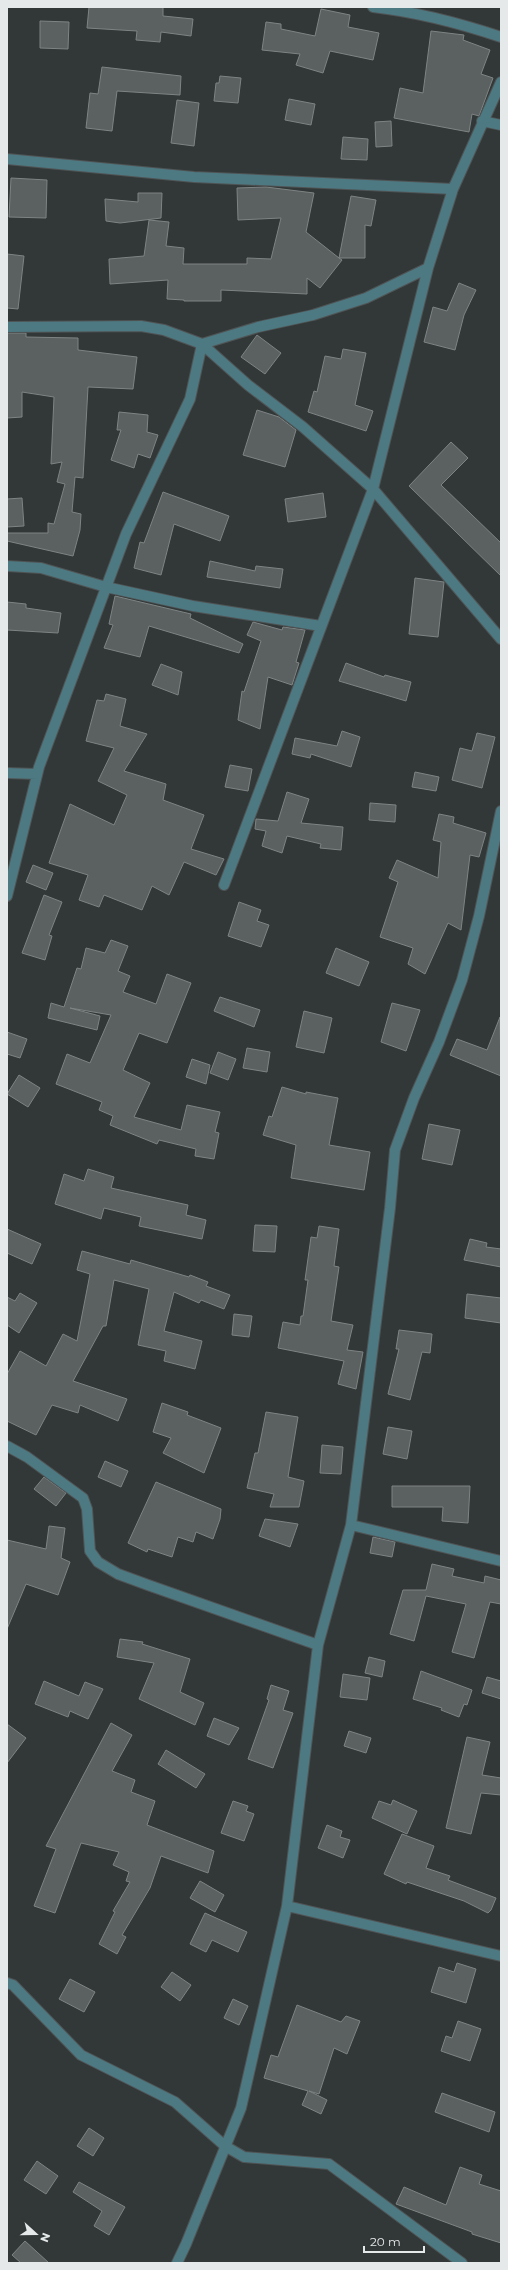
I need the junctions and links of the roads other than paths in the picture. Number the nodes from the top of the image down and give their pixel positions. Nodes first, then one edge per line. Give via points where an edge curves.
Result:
1 (373, 7) edge
2 (501, 37) edge
3 (501, 82) edge
4 (482, 121) junction
5 (501, 125) edge
6 (7, 159) edge
7 (454, 189) junction
8 (428, 268) junction
9 (7, 327) edge
10 (202, 344) junction
11 (373, 489) junction
12 (7, 566) edge
13 (106, 587) junction
14 (321, 626) junction
15 (501, 639) edge
16 (7, 773) edge
17 (37, 774) junction
18 (501, 811) edge
19 (224, 885) dead end
20 (7, 896) edge
21 (7, 1446) edge
22 (351, 1525) junction
23 (501, 1561) edge
24 (318, 1645) junction
25 (287, 1906) junction
26 (501, 1956) edge
27 (7, 1983) edge
28 (225, 2146) junction
29 (176, 2263) edge
30 (462, 2263) edge

1 - 2 street via 410,11
3 - 4 street
4 - 5 street
4 - 7 street
6 - 7 street via 194,177
7 - 8 street
8 - 10 street via 366,298 313,315 258,327
8 - 11 street
9 - 10 street via 141,326 164,330
10 - 11 street via 248,385 303,427
10 - 13 street via 190,399 126,534
11 - 14 street
11 - 15 street
12 - 13 street via 41,568
13 - 14 street via 194,606
13 - 17 street
14 - 19 street
16 - 17 street
17 - 20 street
18 - 22 street via 479,916 462,980 395,1150
21 - 24 street via 27,1457 83,1498 87,1509 90,1551 98,1562 118,1574
22 - 23 street
22 - 24 street
24 - 25 street
25 - 26 street
25 - 28 street via 241,2108
27 - 28 street via 13,1985 81,2055 175,2102
28 - 29 street
28 - 30 street via 244,2158 329,2164

